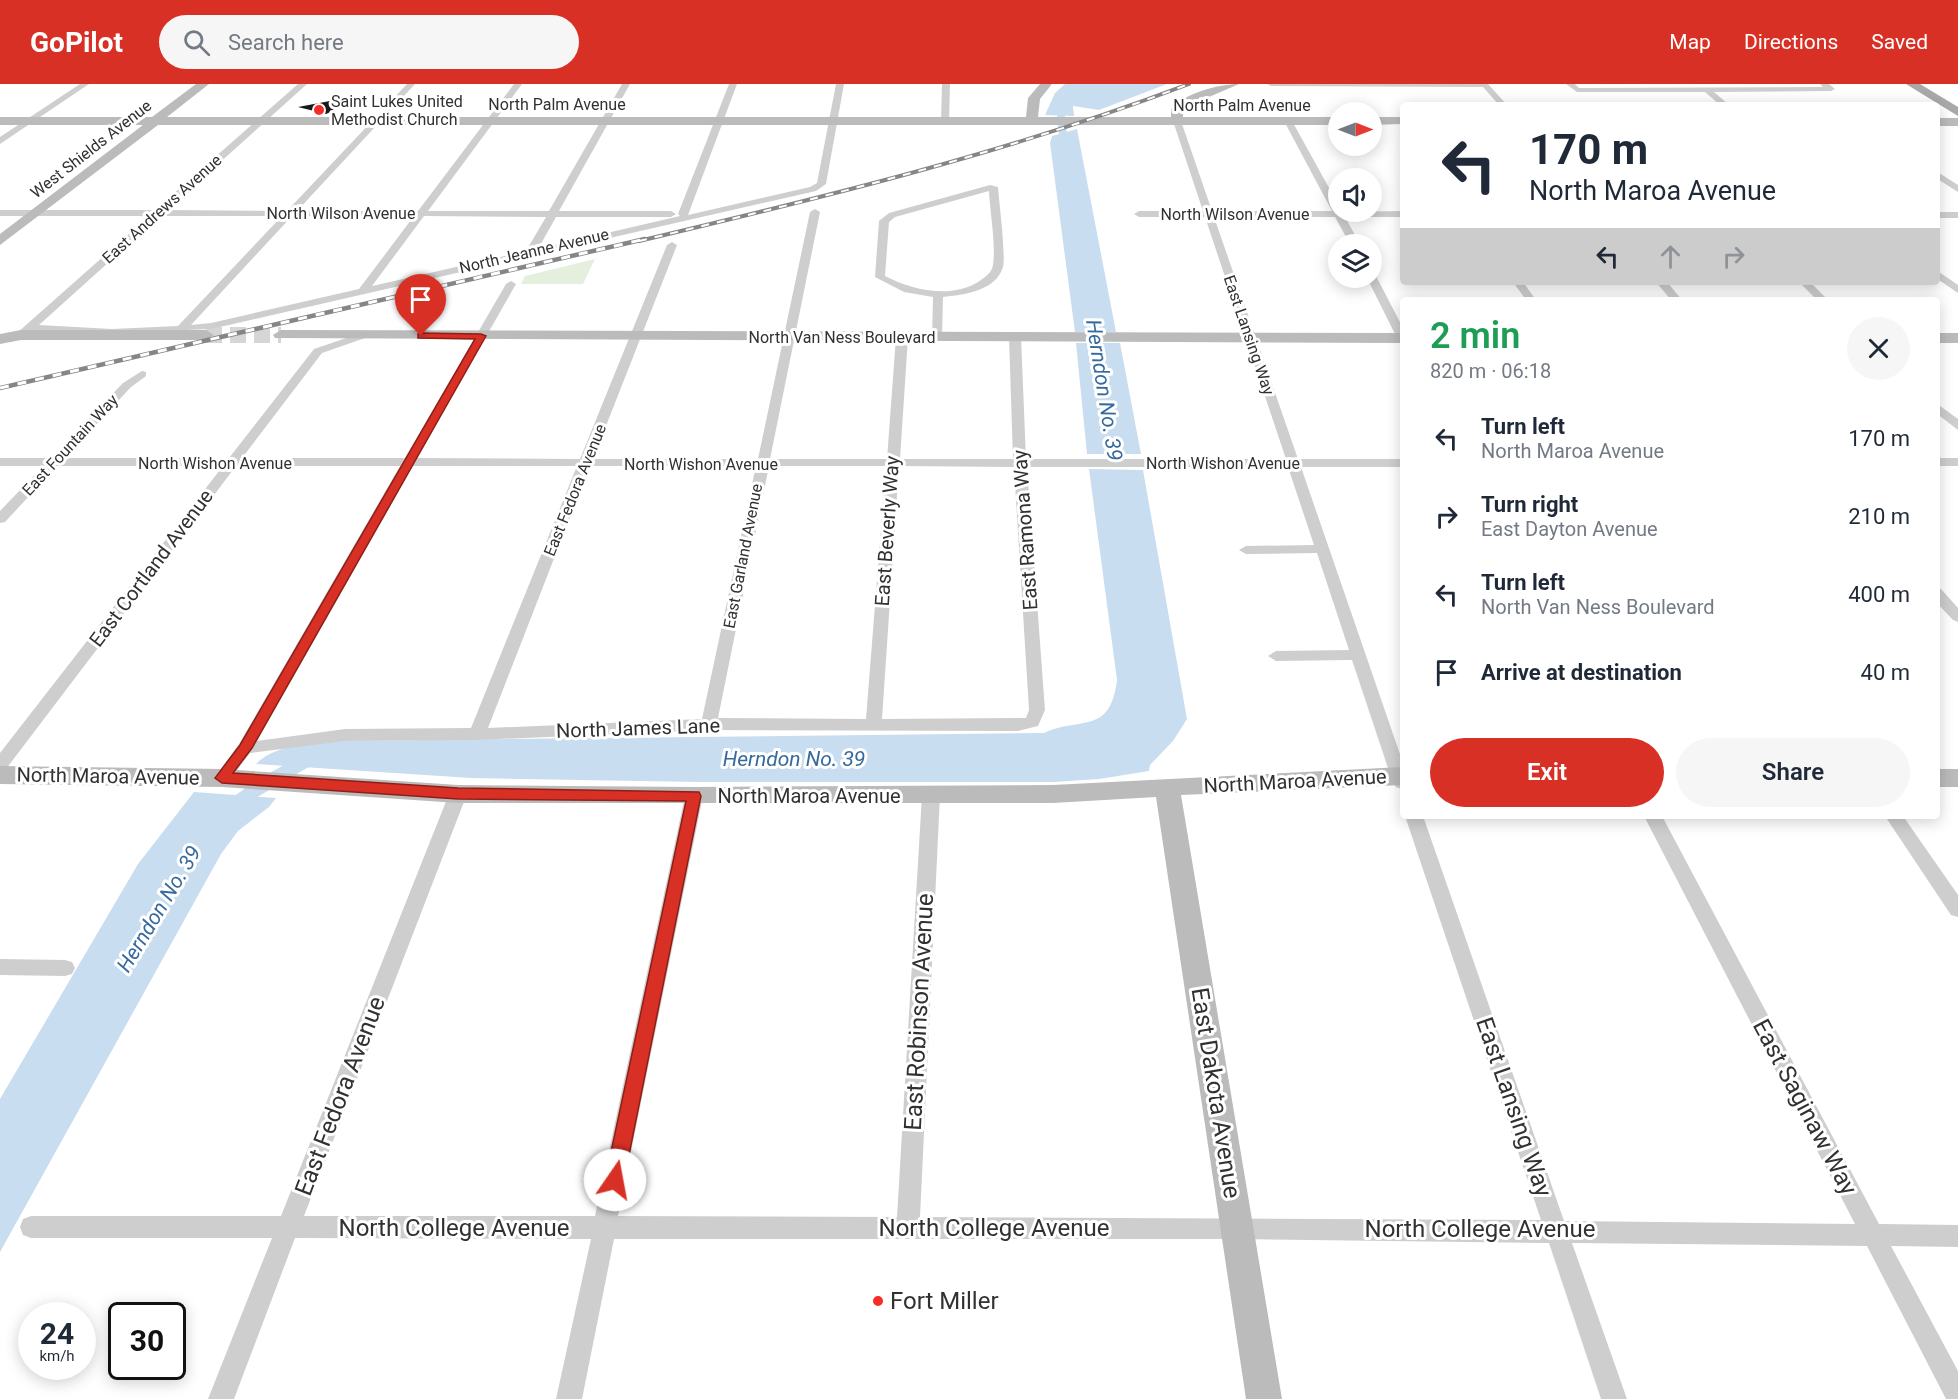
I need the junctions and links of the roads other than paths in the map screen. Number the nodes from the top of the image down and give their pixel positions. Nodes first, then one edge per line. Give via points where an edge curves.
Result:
1 (85, 84) edge
2 (190, 84) edge
3 (203, 84) edge
4 (303, 84) edge
5 (411, 84) edge
6 (518, 84) edge
7 (626, 84) edge
8 (734, 84) edge
9 (840, 84) edge
10 (946, 84) edge
11 (1046, 84) edge
12 (1233, 84) edge
13 (1271, 84) edge
14 (1484, 84) edge
15 (1654, 84) edge
16 (1740, 84) edge
17 (1912, 84) edge
18 (1574, 87) edge
19 (1826, 87) edge
20 (1662, 91) junction
21 (1708, 91) junction
22 (1749, 91) junction
23 (1500, 102) edge
24 (1721, 102) edge
25 (1958, 112) edge
26 (149, 120) junction
27 (262, 120) junction
28 (377, 120) junction
29 (0, 121) edge
30 (30, 121) junction
31 (491, 121) junction
32 (606, 121) junction
33 (720, 121) junction
34 (834, 121) junction
35 (945, 121) junction
36 (1043, 121) junction
37 (1288, 121) junction
38 (1328, 121) edge
39 (1382, 121) edge
40 (1177, 122) junction
41 (1400, 122) edge
42 (1940, 122) edge
43 (1958, 122) edge
44 (0, 141) edge
45 (1940, 177) edge
46 (1958, 189) edge
47 (1328, 194) edge
48 (815, 212) dead end
49 (0, 213) edge
50 (21, 213) junction
51 (35, 213) junction
52 (288, 213) junction
53 (421, 213) junction
54 (553, 213) junction
55 (157, 214) junction
56 (1138, 214) dead end
57 (1207, 214) junction
58 (1328, 214) edge
59 (1382, 214) edge
60 (1400, 214) edge
61 (684, 215) junction
62 (1940, 215) edge
63 (1958, 215) edge
64 (0, 229) edge
65 (0, 241) edge
66 (672, 245) dead end
67 (531, 252) junction
68 (1940, 276) edge
69 (511, 284) dead end
70 (1664, 285) edge
71 (1807, 285) edge
72 (1377, 288) edge
73 (364, 290) junction
74 (1958, 290) edge
75 (938, 295) junction
76 (1674, 297) edge
77 (1820, 297) edge
78 (181, 329) junction
79 (0, 330) edge
80 (107, 330) junction
81 (25, 332) junction
82 (1400, 333) edge
83 (74, 335) junction
84 (206, 335) tunnel mouth
85 (281, 335) tunnel mouth
86 (361, 336) junction
87 (481, 336) junction
88 (636, 337) junction
89 (788, 337) junction
90 (902, 337) junction
91 (936, 337) junction
92 (1015, 337) junction
93 (1250, 337) junction
94 (1400, 337) edge
95 (1940, 338) edge
96 (1958, 338) edge
97 (0, 339) edge
98 (142, 374) dead end
99 (1940, 410) edge
100 (1958, 426) edge
101 (0, 462) edge
102 (53, 462) junction
103 (1940, 462) edge
104 (1958, 462) edge
105 (232, 463) junction
106 (409, 463) junction
107 (586, 463) junction
108 (892, 463) junction
109 (1020, 463) junction
110 (1293, 463) junction
111 (1400, 463) edge
112 (762, 464) junction
113 (0, 519) edge
114 (1322, 549) junction
115 (1246, 550) dead end
116 (1940, 597) edge
117 (1958, 617) edge
118 (1276, 656) dead end
119 (1358, 656) junction
120 (1032, 722) joint
121 (709, 724) junction
122 (874, 724) junction
123 (477, 734) junction
124 (245, 748) junction
125 (0, 765) edge
126 (1400, 772) edge
127 (0, 775) edge
128 (222, 778) junction
129 (1400, 778) edge
130 (1940, 778) edge
131 (1958, 778) edge
132 (1167, 787) junction
133 (458, 794) junction
134 (931, 795) junction
135 (694, 796) junction
136 (1415, 819) edge
137 (1655, 819) edge
138 (1895, 819) edge
139 (1958, 910) edge
140 (0, 967) edge
141 (65, 968) dead end
142 (31, 1227) dead end
143 (605, 1227) junction
144 (288, 1228) junction
145 (908, 1228) junction
146 (1238, 1228) junction
147 (1556, 1229) junction
148 (1872, 1236) junction
149 (1958, 1236) edge
150 (1958, 1397) edge
151 (222, 1399) edge
152 (569, 1399) edge
153 (1264, 1399) edge
154 (1614, 1399) edge

1 - 30 street
2 - 26 main road, West Shields Avenue
3 - 26 main road, West Shields Avenue
4 - 27 street, East Andrews Avenue
5 - 28 street
6 - 31 street
7 - 32 street
8 - 33 street
9 - 34 street
10 - 35 street
11 - 36 main road via 1034,98
12 - 40 main road via 1177,108
13 - 14 street
14 - 23 street
15 - 20 street
16 - 22 street
17 - 25 main road
18 - 20 street
19 - 22 street
20 - 21 street
21 - 22 street
21 - 24 street
26 - 27 main road, North Palm Avenue
26 - 30 main road, North Palm Avenue
26 - 50 main road, West Shields Avenue
26 - 51 main road, West Shields Avenue
27 - 28 main road, North Palm Avenue
27 - 55 street, East Andrews Avenue
28 - 31 main road, North Palm Avenue
28 - 52 street
29 - 30 main road, North Palm Avenue
30 - 44 street
31 - 32 main road, North Palm Avenue
31 - 53 street
32 - 33 main road, North Palm Avenue
32 - 54 street
33 - 34 main road, North Palm Avenue
33 - 61 street
34 - 35 main road, North Palm Avenue
34 - 61 street, North Jeanne Avenue via 818,187
35 - 36 main road, North Palm Avenue
36 - 40 main road, North Palm Avenue
37 - 38 main road, North Palm Avenue
37 - 40 main road, North Palm Avenue
37 - 47 street
39 - 41 main road
40 - 57 street, East Lansing Way
42 - 43 main road
45 - 46 street
48 - 89 street, East Garland Avenue
49 - 50 street, North Wilson Avenue
50 - 51 street, North Wilson Avenue
50 - 64 main road, West Shields Avenue
51 - 55 street, North Wilson Avenue
51 - 65 main road, West Shields Avenue
52 - 53 street, North Wilson Avenue
52 - 55 street, North Wilson Avenue
52 - 78 street
53 - 54 street, North Wilson Avenue
53 - 73 street
54 - 61 street, North Wilson Avenue
54 - 67 street
55 - 81 street, East Andrews Avenue
56 - 57 street, North Wilson Avenue
57 - 58 street, North Wilson Avenue
57 - 93 street, East Lansing Way
59 - 60 street, North Wilson Avenue
61 - 67 street, North Jeanne Avenue
62 - 63 street
66 - 88 street, East Fedora Avenue
67 - 73 street, North Jeanne Avenue
68 - 74 street
69 - 87 street
70 - 76 street
71 - 77 street
72 - 82 street
73 - 78 street, North Jeanne Avenue via 210,326
75 - 75 street via 903,289 880,277 884,221 993,187 998,267 993,277 978,286
75 - 91 street
78 - 80 street, North Jeanne Avenue
79 - 81 main road
80 - 81 street, North Jeanne Avenue
80 - 83 street, North Jeanne Avenue
81 - 83 main road
81 - 97 main road
83 - 84 main road
85 - 86 main road, North Van Ness Boulevard
86 - 87 main road, North Van Ness Boulevard
86 - 105 street, East Cortland Avenue via 318,351
87 - 88 main road, North Van Ness Boulevard
87 - 106 street
88 - 89 main road, North Van Ness Boulevard
88 - 107 street, East Fedora Avenue
89 - 90 main road, North Van Ness Boulevard
89 - 112 street, East Garland Avenue
90 - 91 main road, North Van Ness Boulevard
90 - 108 street, East Beverly Way
91 - 92 main road, North Van Ness Boulevard
92 - 93 main road, North Van Ness Boulevard
92 - 109 street, East Ramona Way
93 - 94 main road, North Van Ness Boulevard
93 - 110 street, East Lansing Way
95 - 96 main road
98 - 102 street, East Fountain Way
99 - 100 street
101 - 102 street, North Wishon Avenue
102 - 105 street, North Wishon Avenue
102 - 113 street, East Fountain Way
103 - 104 street
105 - 106 street, North Wishon Avenue
105 - 125 street, East Cortland Avenue
106 - 107 street, North Wishon Avenue
106 - 124 street
107 - 112 street, North Wishon Avenue
107 - 123 street, East Fedora Avenue
108 - 109 street, North Wishon Avenue
108 - 112 street, North Wishon Avenue
108 - 122 street, East Beverly Way
109 - 110 street, North Wishon Avenue
109 - 120 street, East Ramona Way via 1037,710
110 - 111 street, North Wishon Avenue
110 - 114 street, East Lansing Way
112 - 121 street, East Garland Avenue
114 - 115 street
114 - 119 street, East Lansing Way
116 - 117 street
118 - 119 street
119 - 126 street, East Lansing Way
120 - 122 street, North James Lane
121 - 122 street, North James Lane
121 - 123 street, North James Lane
123 - 124 street, North James Lane via 345,735
124 - 128 street
127 - 128 main road, North Maroa Avenue
128 - 133 main road, North Maroa Avenue
129 - 132 main road, North Maroa Avenue
130 - 131 main road
132 - 134 main road, North Maroa Avenue via 1053,794
132 - 146 main road, East Dakota Avenue
133 - 135 main road, North Maroa Avenue
133 - 144 street, East Fedora Avenue
134 - 135 main road, North Maroa Avenue
134 - 145 street, East Robinson Avenue
135 - 143 street
136 - 147 street, East Lansing Way
137 - 148 street, East Saginaw Way
138 - 139 street
140 - 141 street
142 - 144 street, North College Avenue
143 - 144 street, North College Avenue
143 - 145 street, North College Avenue
143 - 152 street
144 - 151 street, East Fedora Avenue
145 - 146 street, North College Avenue
146 - 147 street, North College Avenue
146 - 153 main road, East Dakota Avenue
147 - 148 street, North College Avenue
147 - 154 street, East Lansing Way
148 - 149 street, North College Avenue
148 - 150 street, East Saginaw Way

